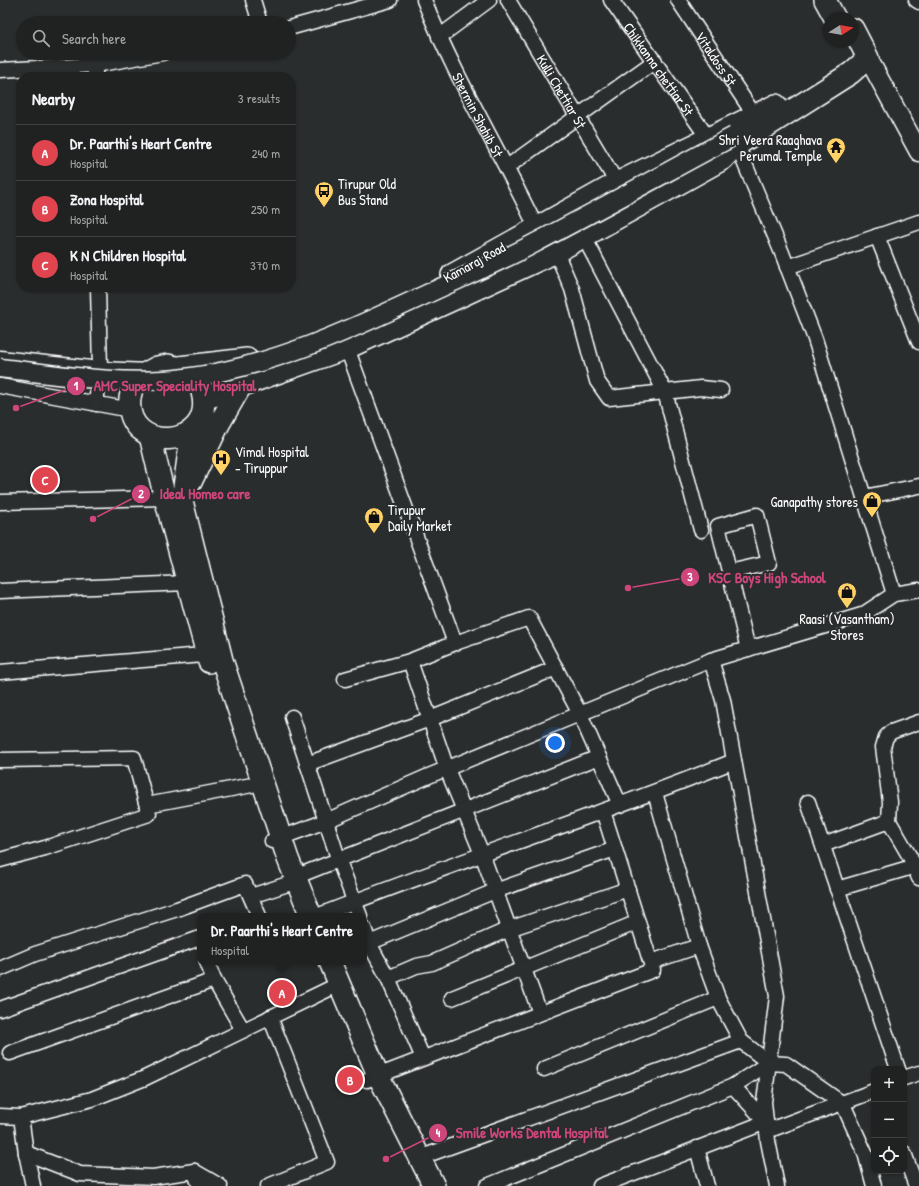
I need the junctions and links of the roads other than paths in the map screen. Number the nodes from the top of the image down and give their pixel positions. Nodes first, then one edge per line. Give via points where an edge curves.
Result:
1 (253, 0) edge
2 (390, 0) edge
3 (424, 0) edge
4 (508, 0) edge
5 (611, 0) edge
6 (678, 0) edge
7 (825, 0) edge
8 (838, 0) edge
9 (916, 0) edge
10 (485, 1) edge
11 (919, 2) edge
12 (832, 12) edge
13 (845, 12) edge
14 (258, 16) edge
15 (296, 26) edge
16 (439, 37) junction
17 (859, 41) edge
18 (851, 48) edge
19 (868, 58) junction
20 (137, 60) edge
21 (655, 61) junction
22 (0, 70) edge
23 (95, 71) edge
24 (577, 116) junction
25 (739, 136) junction
26 (708, 138) junction
27 (919, 152) edge
28 (507, 167) junction
29 (617, 183) junction
30 (919, 222) edge
31 (536, 227) junction
32 (877, 236) junction
33 (584, 237) junction
34 (556, 252) junction
35 (787, 267) junction
36 (98, 292) edge
37 (919, 342) edge
38 (347, 348) junction
39 (0, 358) edge
40 (241, 361) junction
41 (179, 367) junction
42 (0, 368) edge
43 (100, 369) junction
44 (148, 371) junction
45 (0, 375) edge
46 (242, 384) junction
47 (0, 386) edge
48 (721, 390) dead end
49 (665, 392) junction
50 (204, 399) junction
51 (96, 404) junction
52 (131, 410) junction
53 (192, 430) junction
54 (150, 436) junction
55 (919, 486) edge
56 (864, 497) junction
57 (173, 500) junction
58 (0, 502) edge
59 (701, 530) dead end
60 (729, 572) junction
61 (187, 583) junction
62 (919, 590) edge
63 (0, 591) edge
64 (894, 594) junction
65 (455, 643) junction
66 (748, 649) junction
67 (214, 654) junction
68 (711, 660) junction
69 (410, 661) junction
70 (556, 668) junction
71 (0, 672) edge
72 (345, 679) dead end
73 (580, 714) junction
74 (292, 717) dead end
75 (430, 719) junction
76 (919, 722) edge
77 (599, 757) junction
78 (0, 760) edge
79 (734, 760) junction
80 (307, 764) junction
81 (447, 769) junction
82 (252, 786) junction
83 (655, 793) junction
84 (808, 802) dead end
85 (147, 805) junction
86 (620, 805) junction
87 (464, 811) junction
88 (603, 811) junction
89 (326, 821) junction
90 (889, 821) junction
91 (277, 840) junction
92 (823, 845) junction
93 (615, 849) junction
94 (482, 854) junction
95 (0, 860) edge
96 (339, 861) junction
97 (918, 870) edge
98 (292, 881) junction
99 (628, 889) junction
100 (838, 889) junction
101 (496, 891) junction
102 (251, 896) junction
103 (355, 901) junction
104 (258, 913) edge
105 (301, 913) edge
106 (309, 913) edge
107 (325, 913) edge
108 (359, 913) edge
109 (638, 922) junction
110 (509, 929) junction
111 (367, 938) edge
112 (197, 940) edge
113 (369, 944) junction
114 (699, 946) junction
115 (651, 962) junction
116 (208, 965) edge
117 (321, 965) edge
118 (331, 965) edge
119 (524, 968) junction
120 (0, 969) edge
121 (388, 978) junction
122 (214, 980) junction
123 (331, 988) junction
124 (452, 998) dead end
125 (718, 998) junction
126 (0, 1009) edge
127 (540, 1013) junction
128 (270, 1017) junction
129 (243, 1030) junction
130 (740, 1040) junction
131 (10, 1053) dead end
132 (423, 1058) junction
133 (769, 1063) junction
134 (897, 1066) edge
135 (544, 1069) dead end
136 (919, 1073) edge
137 (907, 1077) edge
138 (373, 1078) junction
139 (733, 1086) junction
140 (871, 1092) edge
141 (843, 1104) junction
142 (0, 1116) edge
143 (21, 1117) junction
144 (766, 1126) junction
145 (697, 1148) junction
146 (26, 1154) junction
147 (419, 1158) junction
148 (907, 1161) edge
149 (194, 1171) junction
150 (32, 1186) edge
151 (200, 1186) edge
152 (220, 1186) edge
153 (268, 1186) edge
154 (420, 1186) edge
155 (434, 1186) edge
156 (487, 1186) edge
157 (600, 1186) edge
158 (707, 1186) edge
159 (777, 1186) edge
160 (874, 1186) edge
161 (916, 1186) edge

1 - 14 street
2 - 15 street
3 - 16 street, Shermin Shahib St
4 - 24 street, Kulli Chettiar St
5 - 21 street, Chikkanna chettiar St
6 - 25 street, Vitaldoss St
7 - 12 highway
8 - 13 highway
9 - 11 street
10 - 16 street
16 - 28 street, Shermin Shahib St
17 - 19 highway
18 - 25 highway via 850,63 844,68
19 - 25 highway via 851,72
19 - 27 main road
20 - 23 street
21 - 24 street
21 - 26 street, Chikkanna chettiar St
22 - 23 street
24 - 28 street
24 - 29 street, Kulli Chettiar St
25 - 26 highway, Kamaraj Road
25 - 33 highway via 723,159
25 - 35 street, Vitaldoss St
25 - 42 main road, bridge via 534,244 359,326 266,362 229,371 156,381
25 - 45 main road via 547,248 365,332 267,370 189,387 156,389 119,389
26 - 29 highway, Kamaraj Road
28 - 31 street, Shermin Shahib St
29 - 31 highway, Kamaraj Road
30 - 32 street
31 - 40 highway, Kamaraj Road via 463,270 394,304
32 - 35 street
32 - 37 street
33 - 34 highway
33 - 49 street
34 - 38 highway
34 - 49 street via 572,289 597,381 609,398
35 - 56 street, Vitaldoss St via 815,339
36 - 43 street
38 - 46 highway
38 - 65 street
39 - 43 street
40 - 41 highway, Kamaraj Road
40 - 46 highway
41 - 44 highway via 168,365
41 - 50 highway via 196,379
43 - 44 street
43 - 51 street
44 - 52 highway via 137,378 130,399
46 - 50 highway
46 - 57 highway
47 - 51 street
48 - 49 street via 701,388
49 - 59 street
50 - 53 highway via 201,416
51 - 52 street
52 - 54 highway via 141,430
53 - 54 highway via 172,440
53 - 57 highway
54 - 57 highway
55 - 56 street
56 - 64 street, Vitaldoss St
57 - 58 street
57 - 61 highway
57 - 67 highway
60 - 60 street via 718,526 758,514 769,562
60 - 66 street
61 - 63 street
61 - 67 highway
62 - 64 street
64 - 66 street via 862,615
65 - 69 street
65 - 70 street via 529,618
66 - 68 street
67 - 71 street
67 - 82 highway
67 - 91 highway via 222,660
68 - 73 street
68 - 79 street via 723,700
69 - 72 street
69 - 75 street
70 - 73 street
70 - 75 street
73 - 77 street
73 - 81 street
74 - 80 street
75 - 80 street
75 - 81 street
76 - 90 street via 902,727 886,737 883,747 890,802
77 - 86 street
77 - 87 street
78 - 85 street via 134,758
79 - 83 street
79 - 133 street via 777,996
80 - 89 street
81 - 87 street
81 - 89 street
82 - 85 street
82 - 91 highway
83 - 86 street
83 - 114 street
84 - 92 street
85 - 95 street via 149,814
86 - 88 street
87 - 94 street
87 - 96 street
88 - 93 street
88 - 94 street
89 - 91 street
89 - 96 street
90 - 92 street
90 - 97 street
91 - 98 highway
92 - 100 street
93 - 99 street
93 - 101 street
94 - 101 street
94 - 103 street
96 - 98 street
96 - 103 street
97 - 100 street
98 - 102 street
98 - 105 highway
98 - 106 highway
99 - 109 street
99 - 110 street
100 - 134 street
101 - 110 street
101 - 113 street
102 - 104 street
102 - 120 street via 245,884 177,909 35,954
103 - 107 street
103 - 108 street
109 - 115 street
109 - 119 street
110 - 119 street
110 - 121 street via 432,963 416,966
111 - 113 street
112 - 126 street
113 - 121 street
114 - 115 street
114 - 125 street
115 - 127 street via 653,970
116 - 122 street
117 - 123 highway
118 - 138 highway
119 - 124 street
119 - 127 street
121 - 132 street
122 - 129 street
122 - 131 street
123 - 128 street
123 - 138 highway
125 - 130 street
125 - 135 street
127 - 132 street
128 - 129 street
128 - 153 street via 327,1162
129 - 143 street via 145,1078 98,1096
130 - 133 street
130 - 147 street
132 - 138 street
133 - 139 street
133 - 141 street via 786,1064
133 - 144 street via 764,1102
136 - 137 street
138 - 147 highway
138 - 154 highway
139 - 144 street
139 - 156 street
140 - 141 street
141 - 144 street
141 - 160 street via 865,1152
142 - 143 street
143 - 146 street
144 - 145 street
144 - 159 street
145 - 157 street
145 - 158 street
146 - 149 street via 80,1174 153,1177
146 - 150 street
147 - 155 highway
148 - 161 street
149 - 151 street
149 - 152 street

